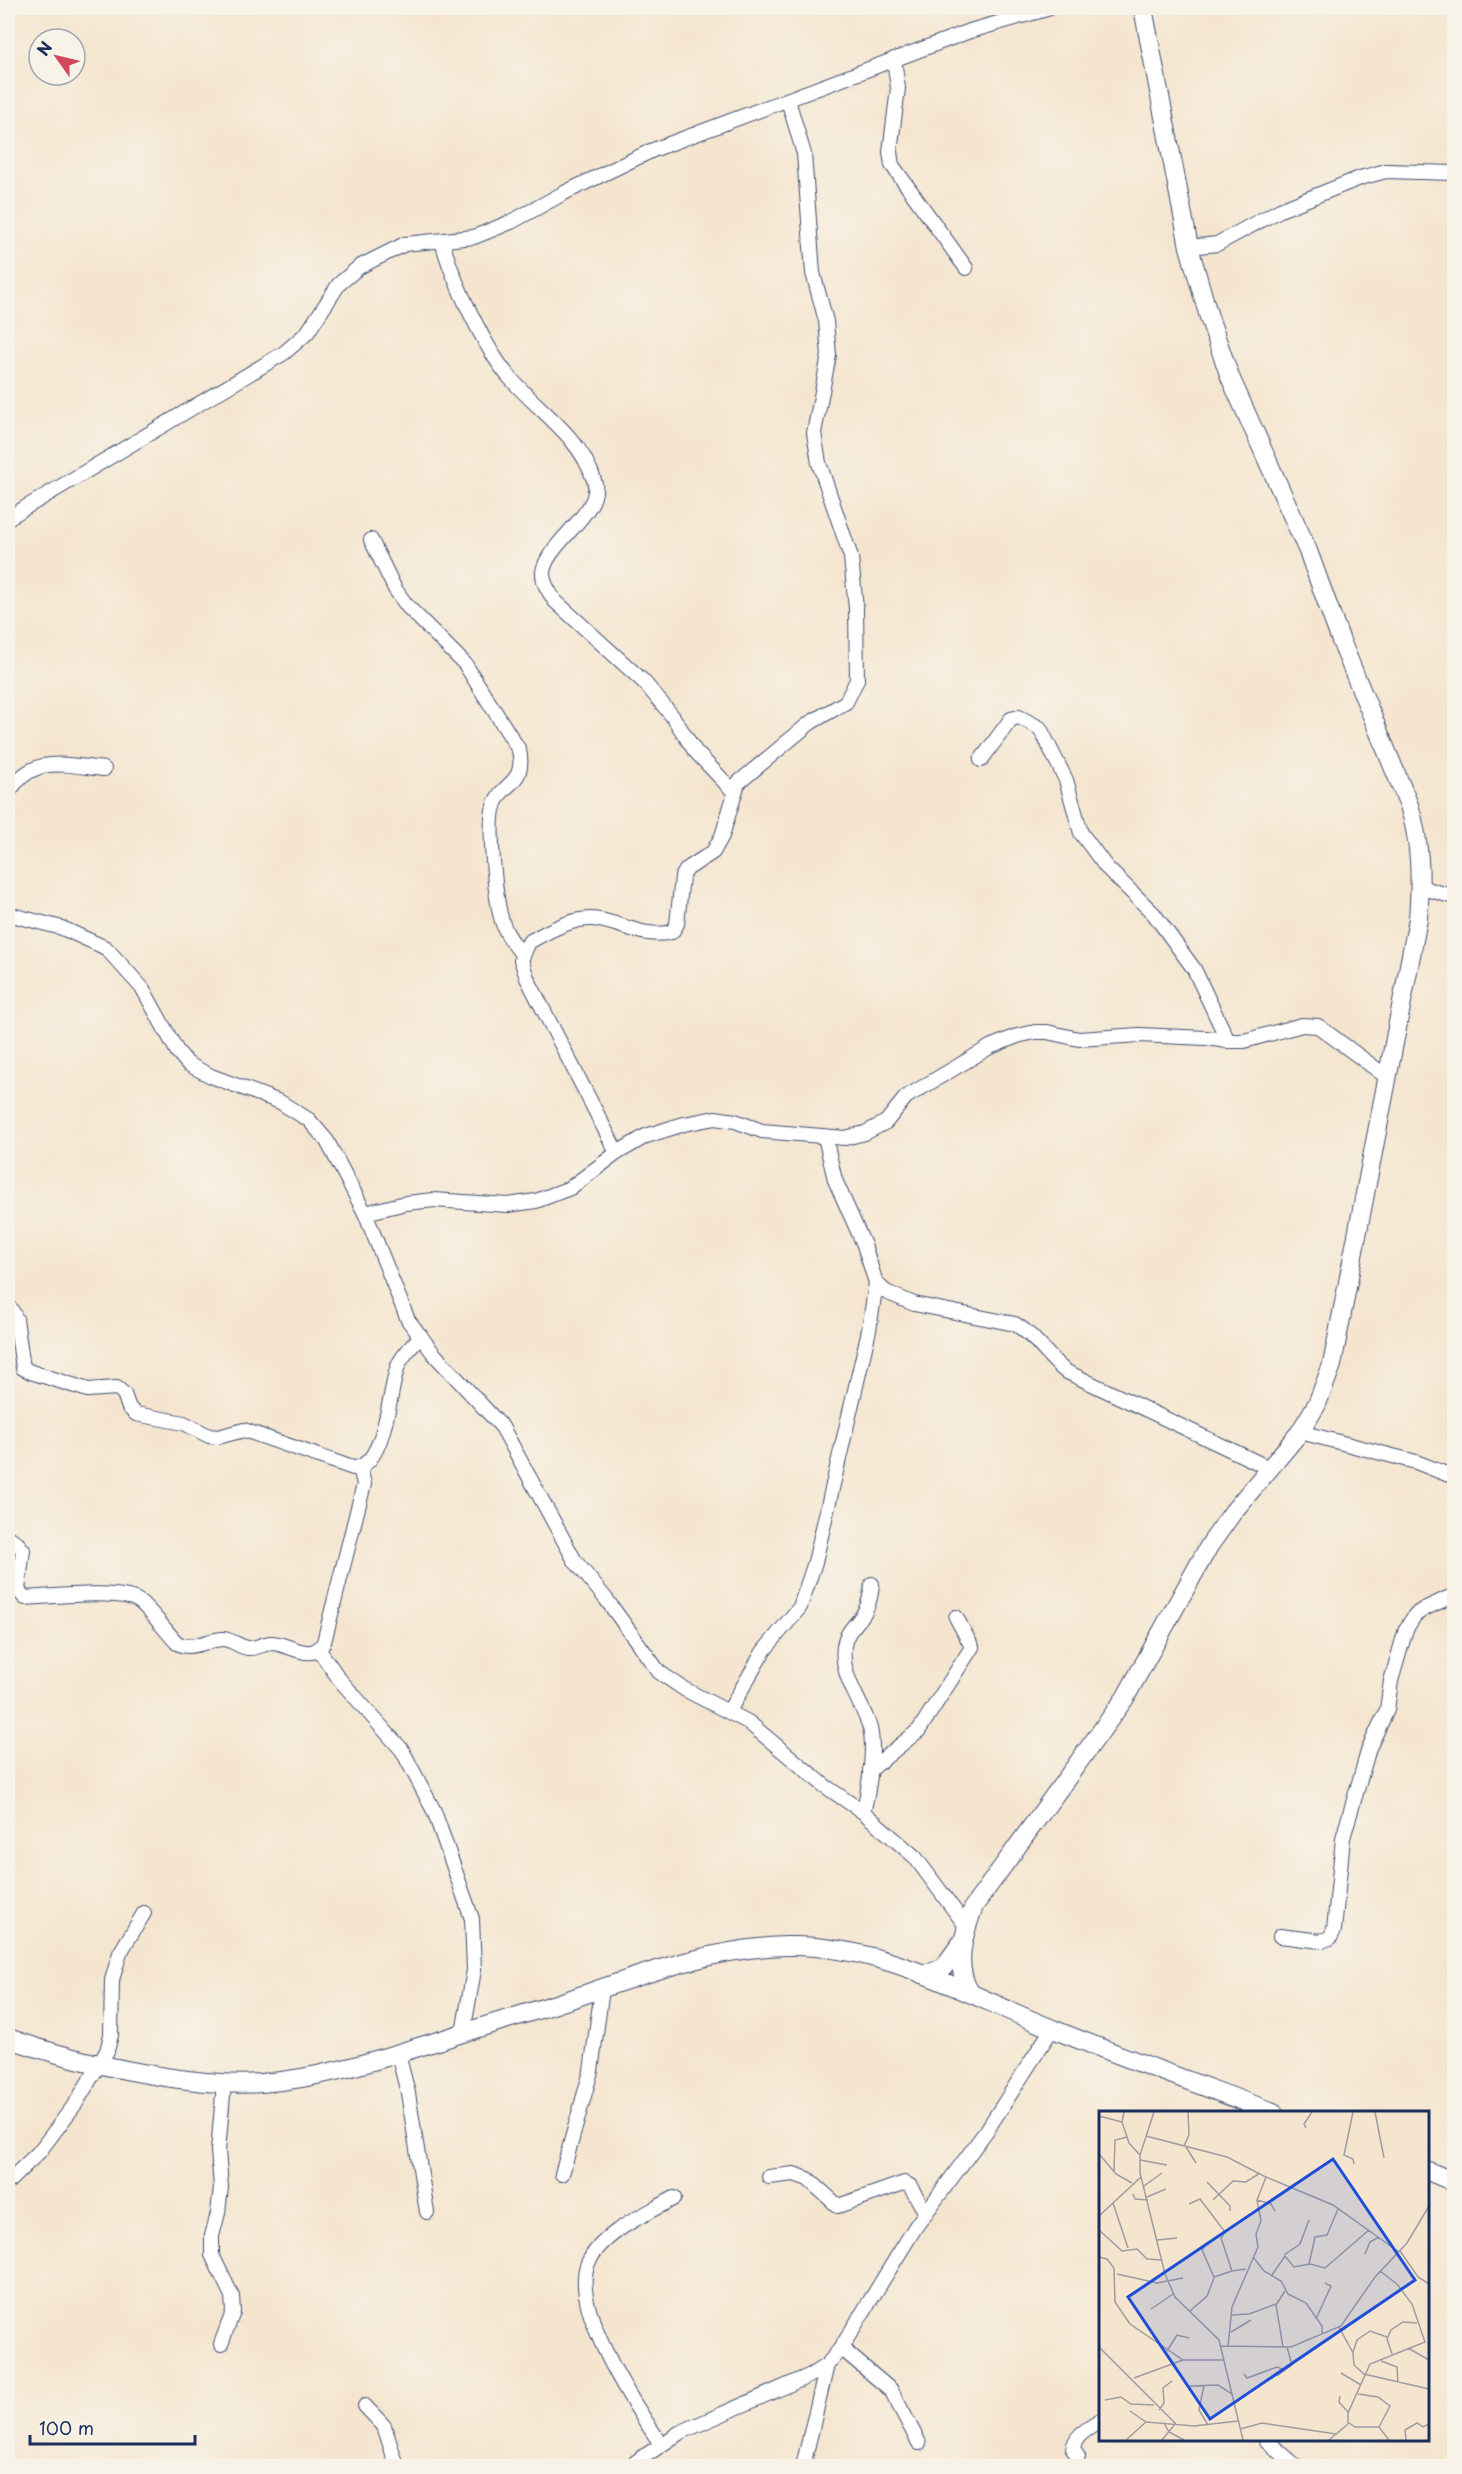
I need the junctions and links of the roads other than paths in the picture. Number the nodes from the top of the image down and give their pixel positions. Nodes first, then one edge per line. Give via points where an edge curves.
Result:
1 (1050, 8) edge
2 (1143, 8) edge
3 (894, 59) junction
4 (789, 100) junction
5 (1455, 173) edge
6 (442, 241) junction
7 (1189, 247) junction
8 (966, 268) dead end
9 (8, 518) edge
10 (371, 540) dead end
11 (981, 760) dead end
12 (104, 769) dead end
13 (734, 792) junction
14 (8, 793) edge
15 (1420, 887) junction
16 (1455, 897) edge
17 (8, 914) edge
18 (522, 956) junction
19 (1228, 1041) junction
20 (1387, 1077) junction
21 (825, 1137) junction
22 (617, 1153) junction
23 (365, 1213) junction
24 (876, 1283) junction
25 (8, 1308) edge
26 (420, 1336) junction
27 (1300, 1432) junction
28 (360, 1468) junction
29 (1269, 1468) junction
30 (1455, 1477) edge
31 (8, 1537) edge
32 (872, 1584) dead end
33 (1455, 1595) edge
34 (956, 1617) dead end
35 (320, 1650) junction
36 (729, 1711) junction
37 (870, 1770) junction
38 (863, 1812) junction
39 (144, 1913) dead end
40 (965, 1934) junction
41 (1280, 1936) dead end
42 (922, 1974) junction
43 (602, 1989) junction
44 (970, 1992) junction
45 (1052, 2029) junction
46 (463, 2033) junction
47 (8, 2038) edge
48 (398, 2054) junction
49 (98, 2063) junction
50 (224, 2083) junction
51 (1269, 2111) edge
52 (1429, 2171) edge
53 (562, 2174) dead end
54 (769, 2177) dead end
55 (8, 2182) edge
56 (1455, 2182) edge
57 (674, 2198) dead end
58 (427, 2212) dead end
59 (926, 2213) junction
60 (221, 2344) dead end
61 (841, 2348) junction
62 (827, 2365) junction
63 (365, 2406) dead end
64 (1099, 2422) edge
65 (1268, 2441) edge
66 (920, 2443) dead end
67 (661, 2444) junction
68 (1078, 2457) dead end
69 (397, 2466) edge
70 (630, 2466) edge
71 (803, 2466) edge
72 (1296, 2466) edge

1 - 3 street
2 - 7 main road
3 - 4 street
3 - 8 street via 898,88 890,152 892,165
4 - 6 street via 653,150 511,222 474,237
4 - 13 street via 804,154 813,273 826,321 828,355 813,433 819,463 851,557 857,680 846,702 810,723 744,776
5 - 7 street via 1386,171 1360,178 1280,210 1217,244
6 - 9 street via 405,244 359,267 339,284 307,333 284,353
6 - 13 street via 451,274 494,354 511,379 579,449 595,481 595,494 588,508 547,560 543,573 547,589 555,601 644,682 695,751
7 - 15 main road via 1230,377 1308,551 1409,805 1418,831
10 - 18 street via 395,589 465,664 519,750 523,766 493,810 494,875 504,929
11 - 19 street via 1011,718 1019,717 1040,728 1066,780 1081,834 1106,867 1154,914 1194,969
12 - 14 street via 47,765 27,770
13 - 18 street via 722,836 713,852 687,869 682,877 677,924 672,932 661,935 598,919 573,922 529,942
15 - 16 street
15 - 20 main road via 1419,919
17 - 23 street via 62,928 106,948 143,989 188,1064 280,1102 309,1120 327,1141
18 - 22 street via 527,978
19 - 20 street via 1244,1041 1302,1025 1317,1026
19 - 21 street via 1138,1035 1079,1039 1047,1032 1017,1036 990,1047 906,1097 886,1122 845,1138
20 - 27 main road via 1332,1365 1317,1404
21 - 22 street via 762,1131 735,1120 715,1118 646,1136
21 - 24 street via 835,1180
22 - 23 street via 570,1188 537,1201 508,1205 434,1200
23 - 26 street via 395,1292
24 - 29 street via 886,1292 914,1304 1015,1324 1027,1331 1065,1371
24 - 36 street via 869,1330 815,1562 800,1607 763,1652
25 - 28 street via 16,1319 23,1368 31,1372 88,1390 117,1388 136,1414 184,1423 209,1436 244,1430
26 - 28 street via 398,1367 384,1430 369,1463
26 - 36 street via 502,1426 575,1561 659,1672
27 - 29 main road
27 - 30 street via 1416,1462
28 - 35 street via 364,1484
29 - 40 main road via 1209,1546 1125,1698 982,1893
31 - 35 street via 23,1550 18,1590 25,1598 100,1593 135,1599 184,1646 222,1639 248,1648 277,1643 306,1653
32 - 37 street via 864,1612 849,1630 844,1646 852,1689 872,1736
33 - 41 street via 1415,1615 1406,1629 1387,1710 1369,1748 1343,1838 1330,1938 1322,1941
34 - 37 street via 972,1647 965,1662 919,1730
35 - 46 street via 340,1680 402,1750 434,1811 472,1919 474,1970
36 - 38 street
37 - 38 street
38 - 40 street via 915,1857
39 - 49 street via 120,1953 112,1980 111,2035
40 - 42 main road via 943,1968
40 - 44 main road via 963,1979
42 - 43 main road via 859,1952 782,1946 711,1956
42 - 44 main road
43 - 46 main road
43 - 53 street via 591,2071
44 - 45 main road
45 - 51 main road
45 - 59 street via 987,2130
46 - 48 main road
47 - 49 main road
48 - 50 main road via 299,2079
48 - 58 street
49 - 50 main road
49 - 55 street via 76,2103 39,2152
50 - 60 street via 218,2151 220,2187 212,2255 232,2296 233,2312
52 - 56 main road
54 - 59 street via 794,2174 808,2179 838,2206 904,2183 910,2186
57 - 67 street via 602,2244 589,2261 584,2279 600,2338 620,2380
59 - 61 street
61 - 62 street
61 - 66 street via 891,2390
62 - 67 street
62 - 71 street
63 - 69 street via 384,2426
64 - 68 street via 1073,2443
65 - 72 street
67 - 70 street

